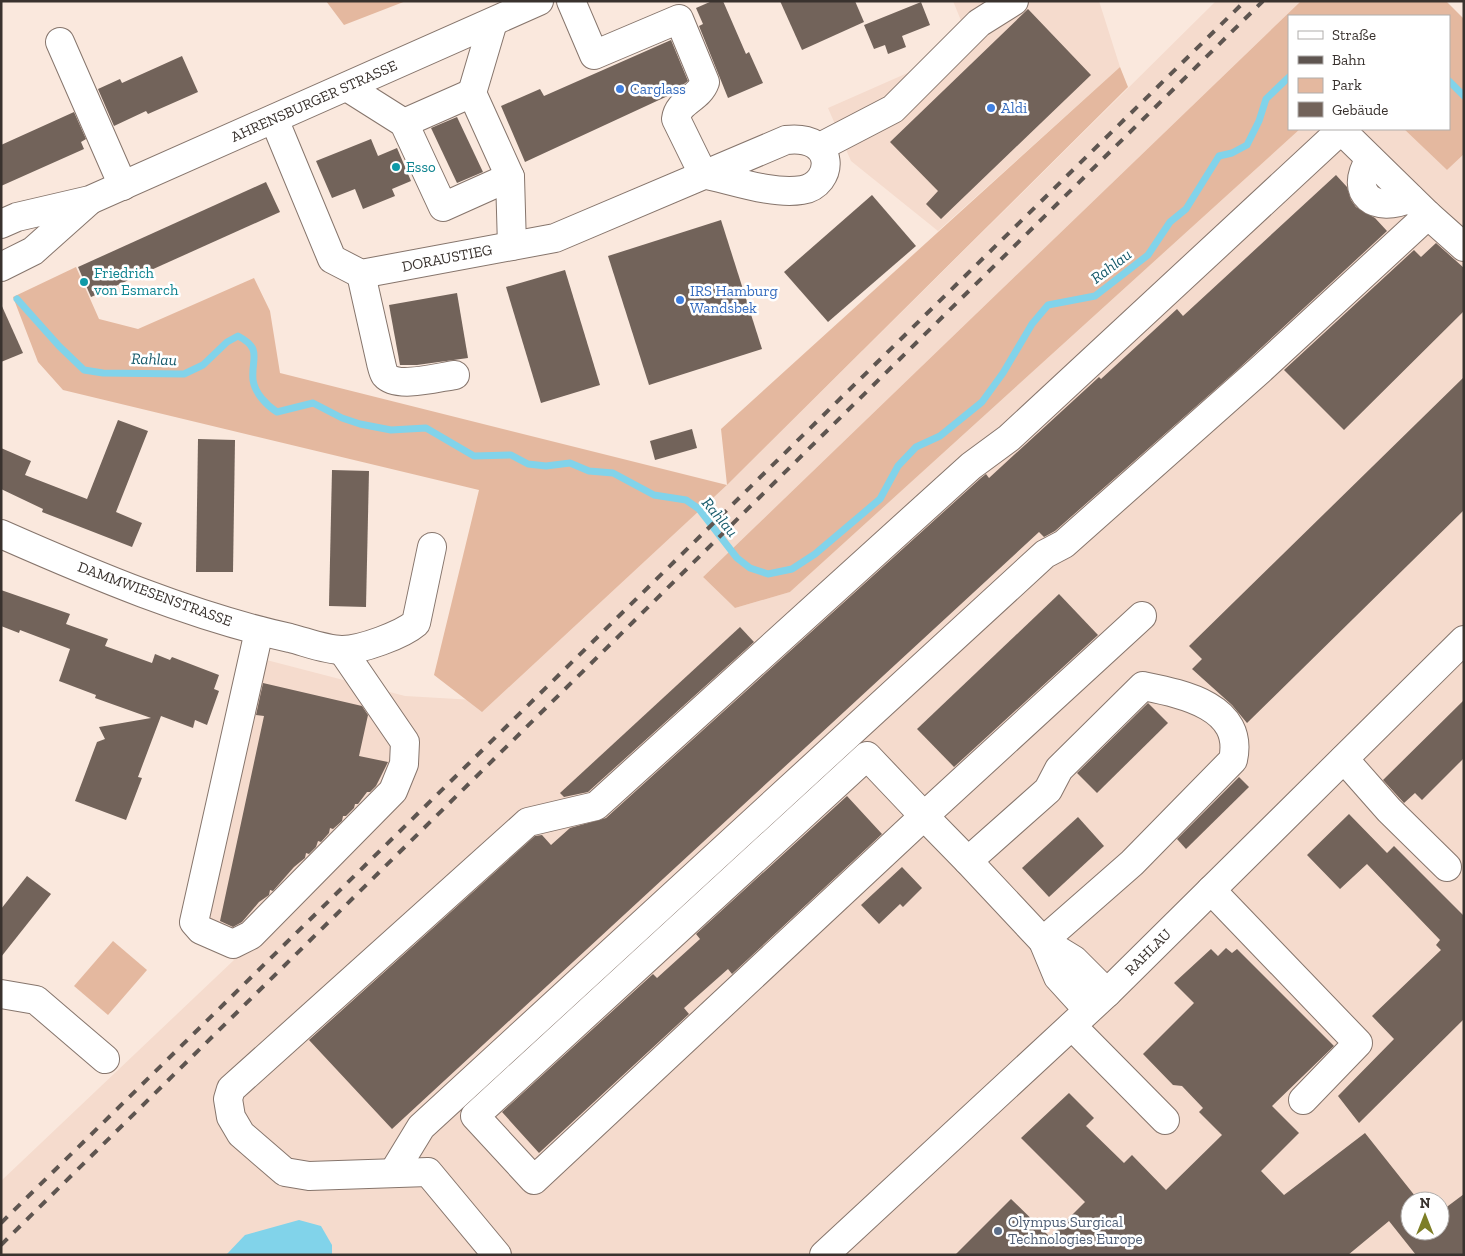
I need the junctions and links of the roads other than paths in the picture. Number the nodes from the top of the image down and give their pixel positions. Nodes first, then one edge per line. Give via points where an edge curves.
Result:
1 (572, 1) edge
2 (1014, 1) edge
3 (532, 3) edge
4 (493, 22) junction
5 (60, 42) dead end
6 (347, 87) junction
7 (472, 93) junction
8 (274, 119) junction
9 (404, 123) junction
10 (1341, 130) edge
11 (820, 147) junction
12 (703, 174) junction
13 (510, 177) junction
14 (123, 186) junction
15 (90, 200) junction
16 (1419, 207) junction
17 (1, 224) edge
18 (512, 246) junction
19 (1464, 247) edge
20 (1, 267) edge
21 (361, 274) junction
22 (455, 375) dead end
23 (1, 534) edge
24 (432, 547) dead end
25 (1142, 616) dead end
26 (259, 631) junction
27 (1464, 640) edge
28 (342, 650) junction
29 (1344, 759) junction
30 (924, 816) junction
31 (968, 861) junction
32 (1447, 867) dead end
33 (1211, 890) junction
34 (1043, 941) junction
35 (1, 994) edge
36 (1089, 1010) junction
37 (106, 1059) dead end
38 (1303, 1100) dead end
39 (1165, 1120) dead end
40 (393, 1173) junction
41 (497, 1255) edge
42 (824, 1255) edge

1 - 12 street via 594,55 679,19 705,82 698,95 679,108 676,119
2 - 11 street via 979,23 893,109
3 - 4 street, AHRENSBURGER STRASSE
4 - 6 street, AHRENSBURGER STRASSE
4 - 7 street
5 - 14 street
6 - 8 street, AHRENSBURGER STRASSE
6 - 9 street
7 - 9 street
7 - 13 street
8 - 14 street, AHRENSBURGER STRASSE
8 - 21 street via 332,259
9 - 13 street via 443,207
10 - 16 street via 1370,159 1361,177 1366,194 1379,204
10 - 40 street via 1009,438 971,466 596,806 528,822 231,1089 228,1099 230,1117 242,1134 284,1172 309,1176
11 - 12 street, DORAUSTIEG via 806,140 786,140
11 - 12 street via 825,162 824,172 804,190 773,189
12 - 18 street, DORAUSTIEG via 554,238
13 - 18 street
14 - 15 street, AHRENSBURGER STRASSE
15 - 17 street, AHRENSBURGER STRASSE
15 - 20 street, AHRENSBURGER STRASSE via 33,251
16 - 19 street
16 - 40 street via 1169,452 1064,544 1037,561 429,1121
18 - 21 street, DORAUSTIEG
21 - 22 street via 386,375 396,381 409,382
23 - 26 street, DAMMWIESENSTRASSE via 190,610
24 - 28 street via 416,623 407,631 378,642
25 - 30 street
26 - 28 street, DAMMWIESENSTRASSE
26 - 28 street via 194,922 201,930 232,944 251,935 393,791 404,764 405,742
27 - 29 street, RAHLAU
29 - 32 street via 1389,810
29 - 33 street, RAHLAU
30 - 30 street via 534,1180 475,1116 867,756
30 - 31 street
31 - 34 street
31 - 34 street via 1048,790 1059,769 1143,686 1206,703 1225,722 1235,738 1233,760 1132,863
33 - 36 street, RAHLAU
33 - 38 street via 1358,1043
34 - 36 street via 1058,977
35 - 37 street via 36,1000
36 - 39 street
36 - 42 street, RAHLAU
40 - 41 street via 428,1172

